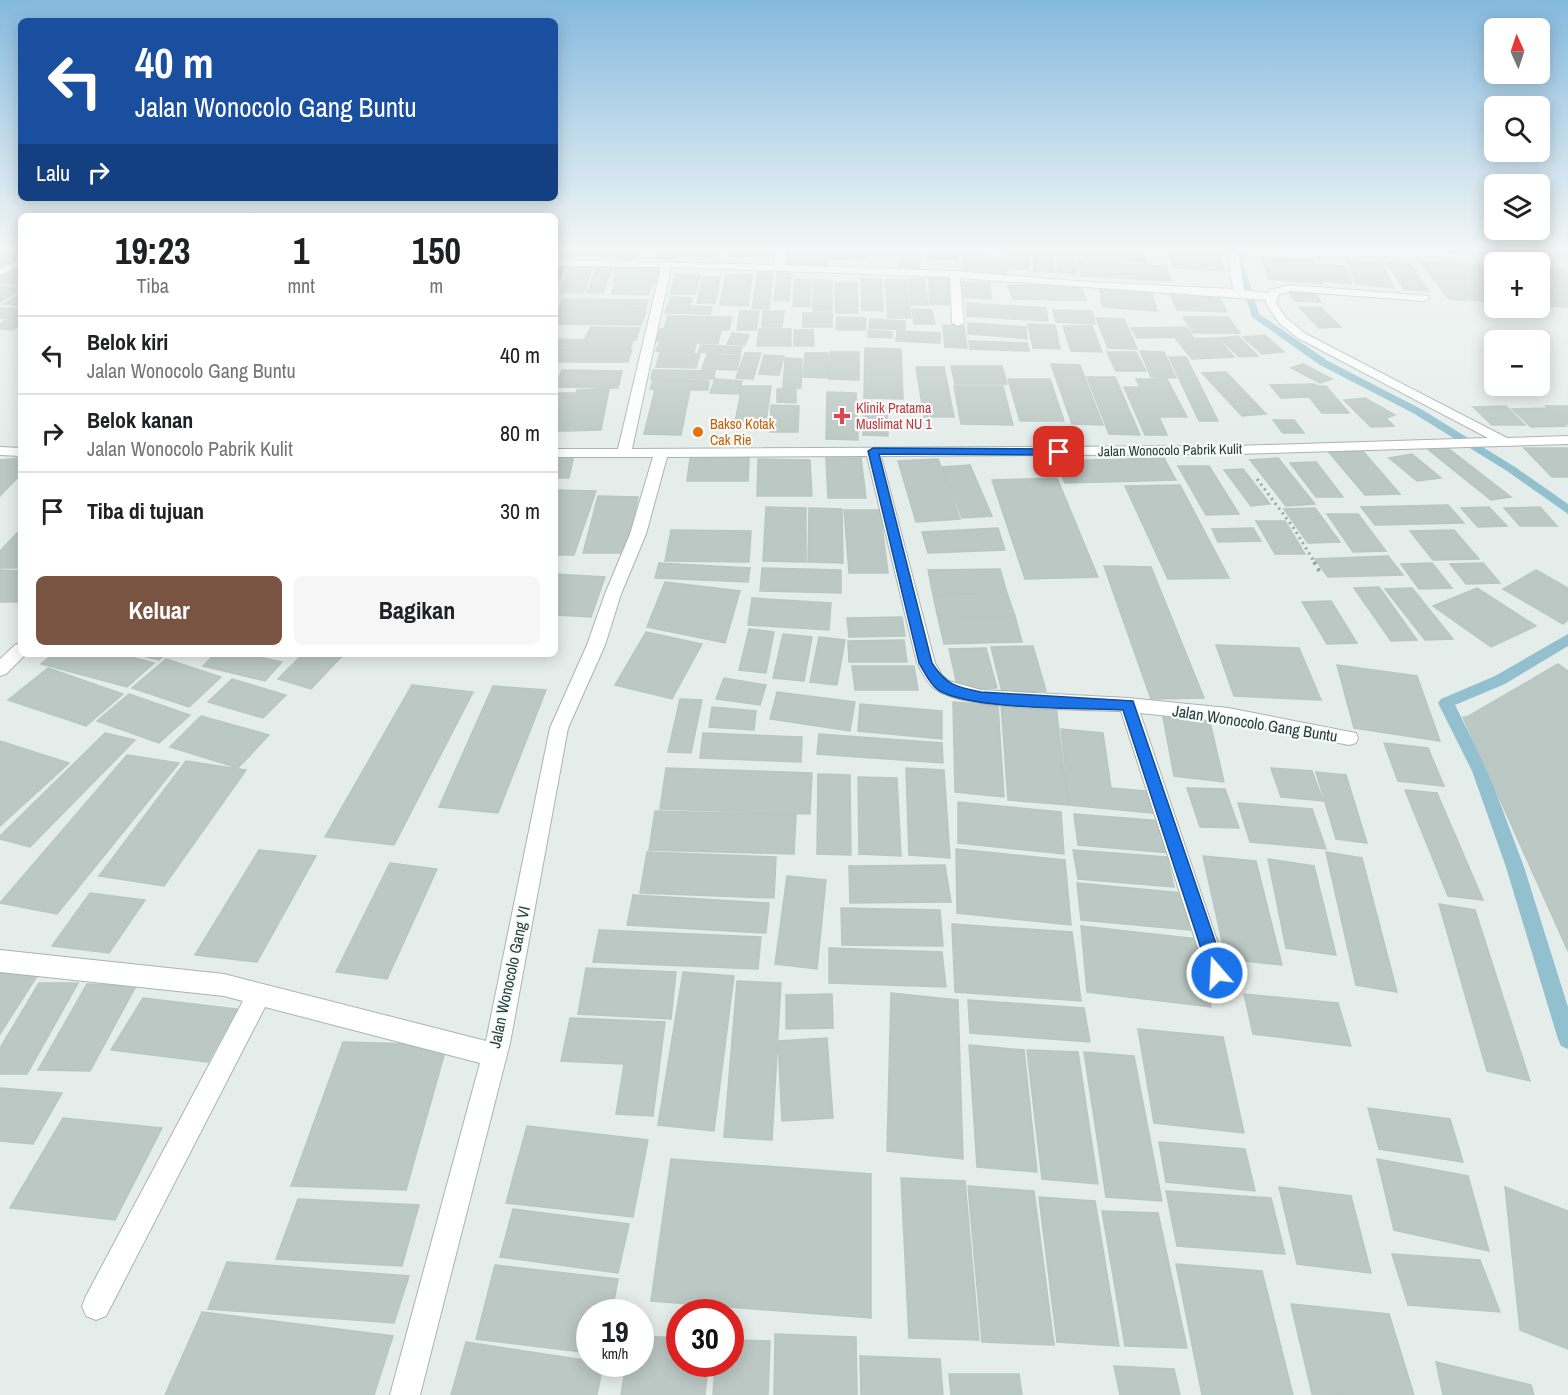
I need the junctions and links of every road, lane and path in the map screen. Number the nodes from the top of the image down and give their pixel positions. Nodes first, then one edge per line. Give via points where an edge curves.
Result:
1 (656, 313) edge
2 (957, 313) edge
3 (1278, 313) edge
4 (958, 323) dead end
5 (1568, 440) edge
6 (1499, 442) junction
7 (1235, 450) junction
8 (0, 451) edge
9 (873, 451) junction
10 (18, 452) edge
11 (624, 452) junction
12 (558, 453) edge
13 (661, 454) junction
14 (1320, 572) dead end
15 (18, 652) edge
16 (0, 670) edge
17 (1128, 705) junction
18 (1349, 738) dead end
19 (0, 962) edge
20 (1217, 973) dead end
21 (259, 995) junction
22 (495, 1055) junction
23 (96, 1306) dead end
24 (405, 1395) edge

1 - 11 street
2 - 4 street
3 - 6 street via 1302,336
5 - 6 street, Jalan Wonocolo Pabrik Kulit
6 - 7 street, Jalan Wonocolo Pabrik Kulit
7 - 9 street, Jalan Wonocolo Pabrik Kulit
7 - 14 path via 1293,527
8 - 10 street
9 - 13 street, Jalan Wonocolo Pabrik Kulit
9 - 17 street, Jalan Wonocolo Gang Buntu via 916,627 926,663 936,680 956,692 981,698
11 - 12 street, Jalan Wonocolo Pabrik Kulit
11 - 13 street, Jalan Wonocolo Pabrik Kulit
13 - 22 street, Jalan Wonocolo Gang VI via 638,534 559,728
15 - 16 street
17 - 18 street, Jalan Wonocolo Gang Buntu via 1228,715
17 - 20 street
19 - 21 street, Jalan Wonocolo Gang VI via 224,985
21 - 22 street, Jalan Wonocolo Gang VI
21 - 23 street
22 - 24 street

